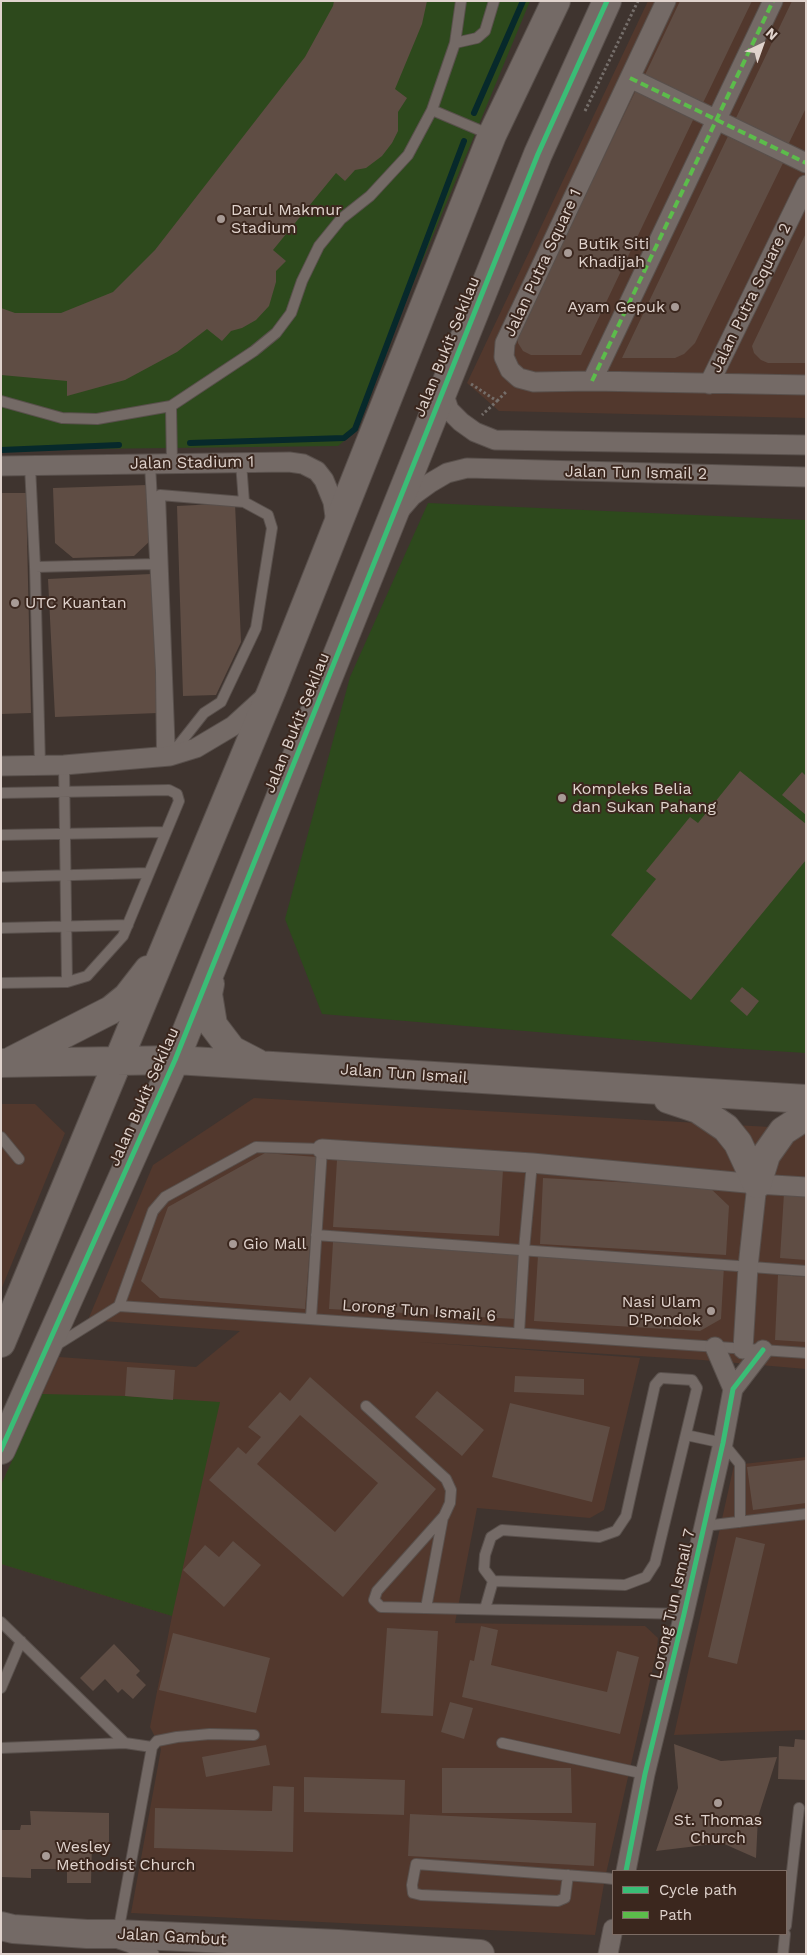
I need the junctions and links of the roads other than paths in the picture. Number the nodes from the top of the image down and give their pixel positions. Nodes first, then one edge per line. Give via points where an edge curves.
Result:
1 (461, 1) edge
2 (494, 1) edge
3 (556, 1) edge
4 (607, 1) edge
5 (666, 1) edge
6 (773, 1) edge
7 (455, 43) junction
8 (630, 78) junction
9 (432, 110) junction
10 (716, 120) junction
11 (492, 135) junction
12 (806, 163) edge
13 (806, 185) edge
14 (592, 381) junction
15 (709, 384) junction
16 (806, 385) edge
17 (443, 392) junction
18 (1, 401) edge
19 (170, 406) junction
20 (806, 445) edge
21 (172, 463) junction
22 (241, 463) junction
23 (150, 464) junction
24 (1, 466) edge
25 (30, 466) junction
26 (806, 477) edge
27 (244, 502) junction
28 (393, 517) junction
29 (336, 530) junction
30 (155, 564) junction
31 (35, 567) junction
32 (272, 690) junction
33 (166, 757) junction
34 (64, 764) junction
35 (40, 765) junction
36 (1, 766) edge
37 (64, 792) junction
38 (1, 793) edge
39 (165, 832) junction
40 (1, 835) edge
41 (64, 835) junction
42 (148, 873) junction
43 (65, 876) junction
44 (1, 877) edge
45 (128, 924) junction
46 (66, 927) junction
47 (1, 928) edge
48 (168, 944) junction
49 (214, 963) junction
50 (67, 982) junction
51 (1, 983) edge
52 (175, 1060) junction
53 (119, 1061) junction
54 (4, 1063) edge
55 (260, 1065) junction
56 (636, 1088) junction
57 (806, 1099) edge
58 (806, 1116) edge
59 (1, 1137) edge
60 (322, 1149) junction
61 (18, 1159) dead end
62 (532, 1163) junction
63 (757, 1184) junction
64 (806, 1187) edge
65 (316, 1235) junction
66 (524, 1250) junction
67 (748, 1267) junction
68 (806, 1271) edge
69 (118, 1306) junction
70 (8, 1316) edge
71 (311, 1318) junction
72 (520, 1333) junction
73 (1, 1343) edge
74 (714, 1347) junction
75 (743, 1349) junction
76 (763, 1350) junction
77 (45, 1353) junction
78 (806, 1353) edge
79 (733, 1390) junction
80 (366, 1406) dead end
81 (686, 1435) junction
82 (723, 1443) junction
83 (1, 1450) edge
84 (806, 1514) edge
85 (444, 1516) junction
86 (740, 1522) junction
87 (704, 1526) junction
88 (494, 1581) junction
89 (426, 1608) junction
90 (485, 1609) junction
91 (684, 1614) junction
92 (1, 1622) edge
93 (21, 1641) junction
94 (2, 1684) edge
95 (254, 1735) dead end
96 (125, 1743) junction
97 (502, 1743) dead end
98 (152, 1747) junction
99 (1, 1748) edge
100 (645, 1774) junction
101 (798, 1808) dead end
102 (626, 1870) edge
103 (568, 1875) junction
104 (612, 1879) edge
105 (787, 1916) edge
106 (5, 1929) edge
107 (87, 1934) junction
108 (117, 1934) junction
109 (612, 1934) edge
110 (785, 1935) edge
111 (233, 1947) edge
112 (327, 1949) edge
113 (149, 1954) edge
114 (480, 1954) edge
115 (608, 1954) edge
116 (783, 1954) edge

1 - 7 lane
2 - 7 lane via 485,31 477,38
3 - 11 street
4 - 17 street, Jalan Bukit Sekilau via 538,154
5 - 8 street, Jalan Putra Square 1
6 - 10 street
7 - 9 lane
8 - 10 street
8 - 14 street, Jalan Putra Square 1 via 505,343 504,357 510,370 519,378 534,382
9 - 11 lane
9 - 19 lane via 408,155 319,246 291,313 276,333
10 - 12 street
10 - 14 street
11 - 29 street
13 - 15 street, Jalan Putra Square 2
14 - 15 street, Jalan Putra Square 1
15 - 16 street, Jalan Putra Square 1
17 - 20 street, Jalan Tun Ismail 2 via 450,410 461,422 495,440
17 - 28 street, Jalan Bukit Sekilau
18 - 19 lane via 62,418 97,419
19 - 21 lane
21 - 22 street, Jalan Stadium 1
21 - 23 street, Jalan Stadium 1
22 - 27 lane
22 - 29 street, Jalan Stadium 1 via 289,462 317,471 330,490
23 - 25 street, Jalan Stadium 1
23 - 30 lane
24 - 25 street, Jalan Stadium 1
25 - 31 lane
26 - 28 street, Jalan Tun Ismail 2 via 467,468 430,482
27 - 33 lane via 268,515 272,528 256,628 221,702 204,713
27 - 33 lane via 160,495
28 - 49 street, Jalan Bukit Sekilau
29 - 32 street
30 - 31 lane
30 - 33 lane
31 - 35 lane
32 - 33 street via 233,726 196,748
32 - 48 street
33 - 34 street
34 - 35 street
34 - 37 lane
35 - 36 street
37 - 38 lane
37 - 39 lane via 169,790 177,794 179,801
37 - 41 lane
39 - 41 lane
39 - 42 lane
40 - 41 lane
41 - 43 lane
42 - 43 lane
42 - 45 lane
43 - 44 lane
43 - 46 lane
45 - 46 lane
45 - 50 lane via 123,936 87,976
46 - 47 lane
46 - 50 lane
48 - 53 street
48 - 54 street via 127,996 111,1010
49 - 52 street, Jalan Bukit Sekilau
49 - 55 street via 208,994 213,1025 232,1050
50 - 51 lane
52 - 53 street, Jalan Tun Ismail
52 - 55 street, Jalan Tun Ismail
52 - 77 street, Jalan Bukit Sekilau
53 - 54 street, Jalan Tun Ismail
53 - 70 street
55 - 56 street, Jalan Tun Ismail
56 - 57 street, Jalan Tun Ismail
56 - 63 street via 698,1109 726,1128 738,1142
58 - 63 street via 783,1131 766,1155
59 - 61 lane
60 - 62 street
60 - 65 lane
60 - 69 lane via 256,1147 165,1197 153,1211
62 - 63 street
62 - 66 lane
63 - 64 street
63 - 67 street
65 - 66 lane
65 - 71 lane
66 - 67 lane
66 - 72 lane
67 - 68 lane
67 - 75 street
69 - 71 lane, Lorong Tun Ismail 6
69 - 77 lane
70 - 73 street
71 - 72 lane, Lorong Tun Ismail 6
72 - 74 lane, Lorong Tun Ismail 6
74 - 75 lane, Lorong Tun Ismail 6
74 - 79 street
75 - 76 lane, Lorong Tun Ismail 6
76 - 78 lane, Lorong Tun Ismail 6
76 - 79 street, Lorong Tun Ismail 7
77 - 83 street, Jalan Bukit Sekilau
79 - 82 street, Lorong Tun Ismail 7
80 - 85 lane via 446,1479 451,1490
81 - 82 lane
81 - 88 lane via 655,1563 646,1577 626,1585
81 - 88 lane via 697,1388 692,1380 661,1378 655,1385 626,1516 616,1531 599,1537 502,1530 491,1537 485,1555 484,1569
82 - 86 lane via 740,1464
82 - 87 street, Lorong Tun Ismail 7
84 - 86 lane
85 - 89 lane
85 - 89 lane via 377,1591 374,1600 381,1606
86 - 87 lane
87 - 91 street, Lorong Tun Ismail 7
88 - 90 lane
89 - 90 lane
90 - 91 lane
91 - 100 street, Lorong Tun Ismail 7
92 - 93 lane
93 - 94 lane
93 - 96 lane
95 - 98 lane via 177,1737 157,1741
96 - 98 lane
96 - 99 lane
97 - 100 lane
98 - 108 lane
100 - 102 street, Lorong Tun Ismail 7
101 - 105 lane
103 - 103 lane via 416,1864 412,1885 413,1893 421,1896 558,1901 565,1898
103 - 104 lane
106 - 107 street, Jalan Gambut
107 - 108 street, Jalan Gambut
107 - 113 street via 110,1936
108 - 111 street, Jalan Gambut
109 - 115 street
110 - 116 lane
111 - 112 street, Jalan Gambut
112 - 114 street, Jalan Gambut

